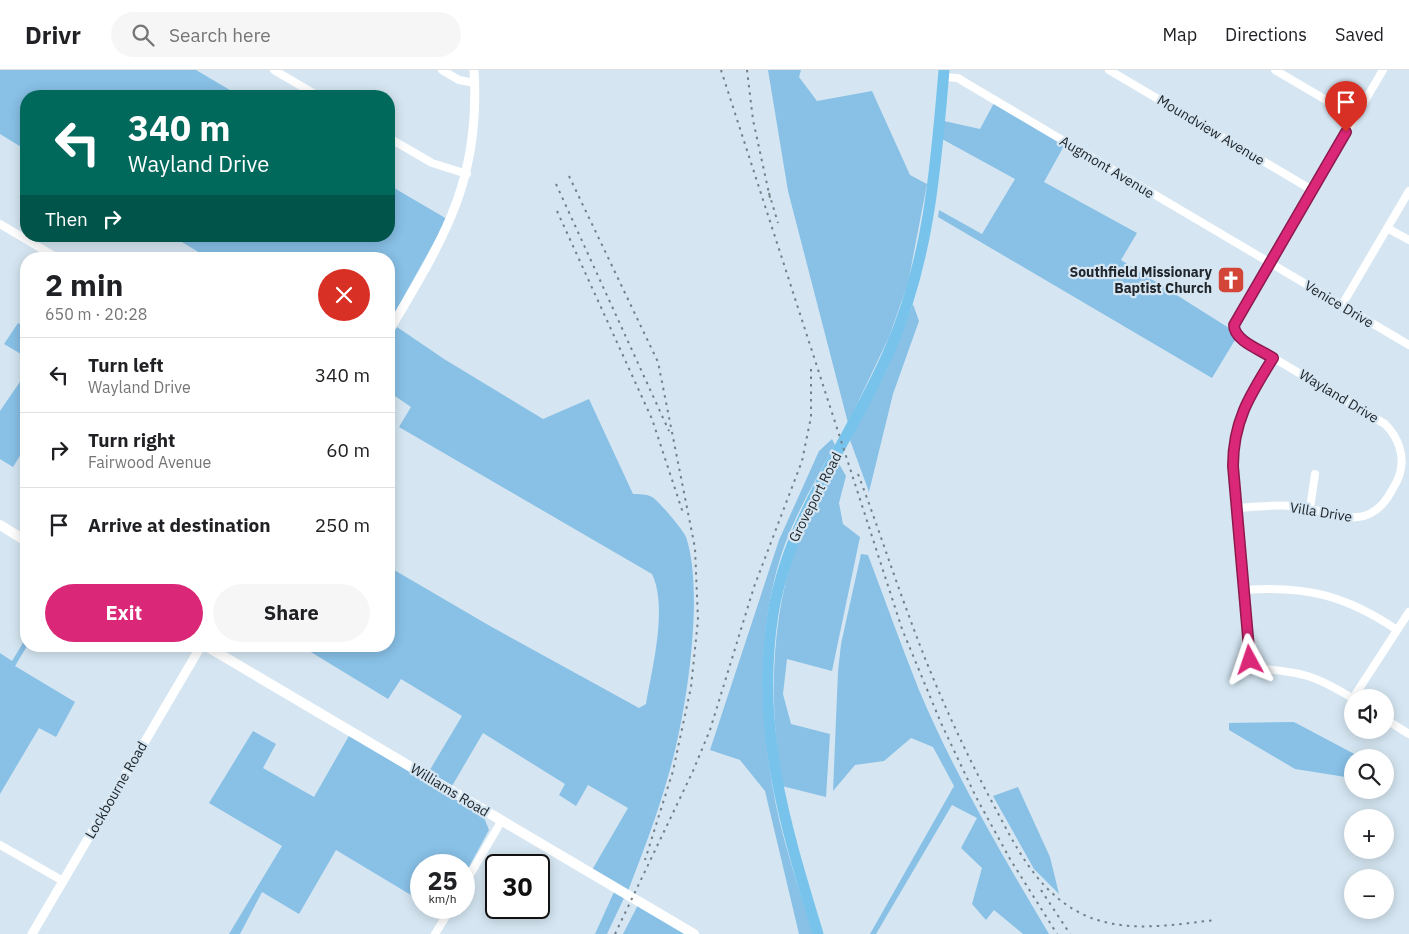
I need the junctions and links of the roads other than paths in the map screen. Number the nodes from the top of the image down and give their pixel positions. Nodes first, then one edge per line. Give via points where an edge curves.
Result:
1 (274, 70) edge
2 (442, 70) edge
3 (474, 70) edge
4 (1109, 70) edge
5 (1275, 70) edge
6 (1383, 70) edge
7 (943, 73) edge
8 (475, 83) junction
9 (308, 90) edge
10 (1355, 117) junction
11 (395, 141) edge
12 (467, 174) junction
13 (1312, 190) junction
14 (1409, 191) edge
15 (0, 224) edge
16 (1387, 228) junction
17 (20, 236) edge
18 (1409, 240) edge
19 (30, 242) edge
20 (47, 252) edge
21 (1270, 262) junction
22 (1342, 305) junction
23 (395, 321) edge
24 (1409, 345) edge
25 (1273, 358) junction
26 (1315, 474) dead end
27 (1392, 490) joint
28 (1237, 508) junction
29 (1310, 508) junction
30 (0, 525) edge
31 (20, 537) edge
32 (1244, 590) junction
33 (1409, 612) edge
34 (1397, 630) junction
35 (197, 652) edge
36 (216, 652) edge
37 (1359, 689) edge
38 (1344, 693) edge
39 (1394, 725) edge
40 (1409, 734) edge
41 (502, 820) junction
42 (0, 845) edge
43 (475, 866) edge
44 (63, 881) junction
45 (444, 919) edge
46 (32, 934) edge
47 (435, 934) edge
48 (694, 934) edge
49 (818, 934) edge

1 - 9 street
2 - 8 street via 459,80
3 - 8 street
4 - 13 street, Moundview Avenue
5 - 10 street
6 - 10 street
7 - 21 street, Augmont Avenue via 958,78
7 - 49 main road, Groveport Road via 934,184 918,268 892,346 800,522 787,555 775,606 769,657 768,715 774,769 783,813
8 - 12 street via 474,125
10 - 13 street
11 - 12 street via 432,163
12 - 23 street via 444,235
13 - 21 street
14 - 16 street
15 - 17 street
16 - 18 street
16 - 22 street
19 - 20 street
21 - 22 street, Venice Drive
21 - 25 street, Wayland Drive via 1234,328 1240,338
22 - 24 street, Venice Drive
25 - 27 street, Wayland Drive via 1391,430 1402,458
25 - 28 street via 1247,401 1236,429 1233,460
26 - 29 street
27 - 29 street, Villa Drive via 1379,508 1364,517
28 - 29 street, Villa Drive
28 - 32 street
30 - 31 main road
32 - 34 street via 1287,588 1322,593 1355,605
32 - 38 street via 1250,660 1255,668 1295,671
33 - 34 street
34 - 37 street
35 - 44 street, Lockbourne Road
36 - 41 main road, Williams Road
39 - 40 street
41 - 43 street
41 - 48 main road, Williams Road
42 - 44 street
44 - 46 street, Lockbourne Road
45 - 47 street

